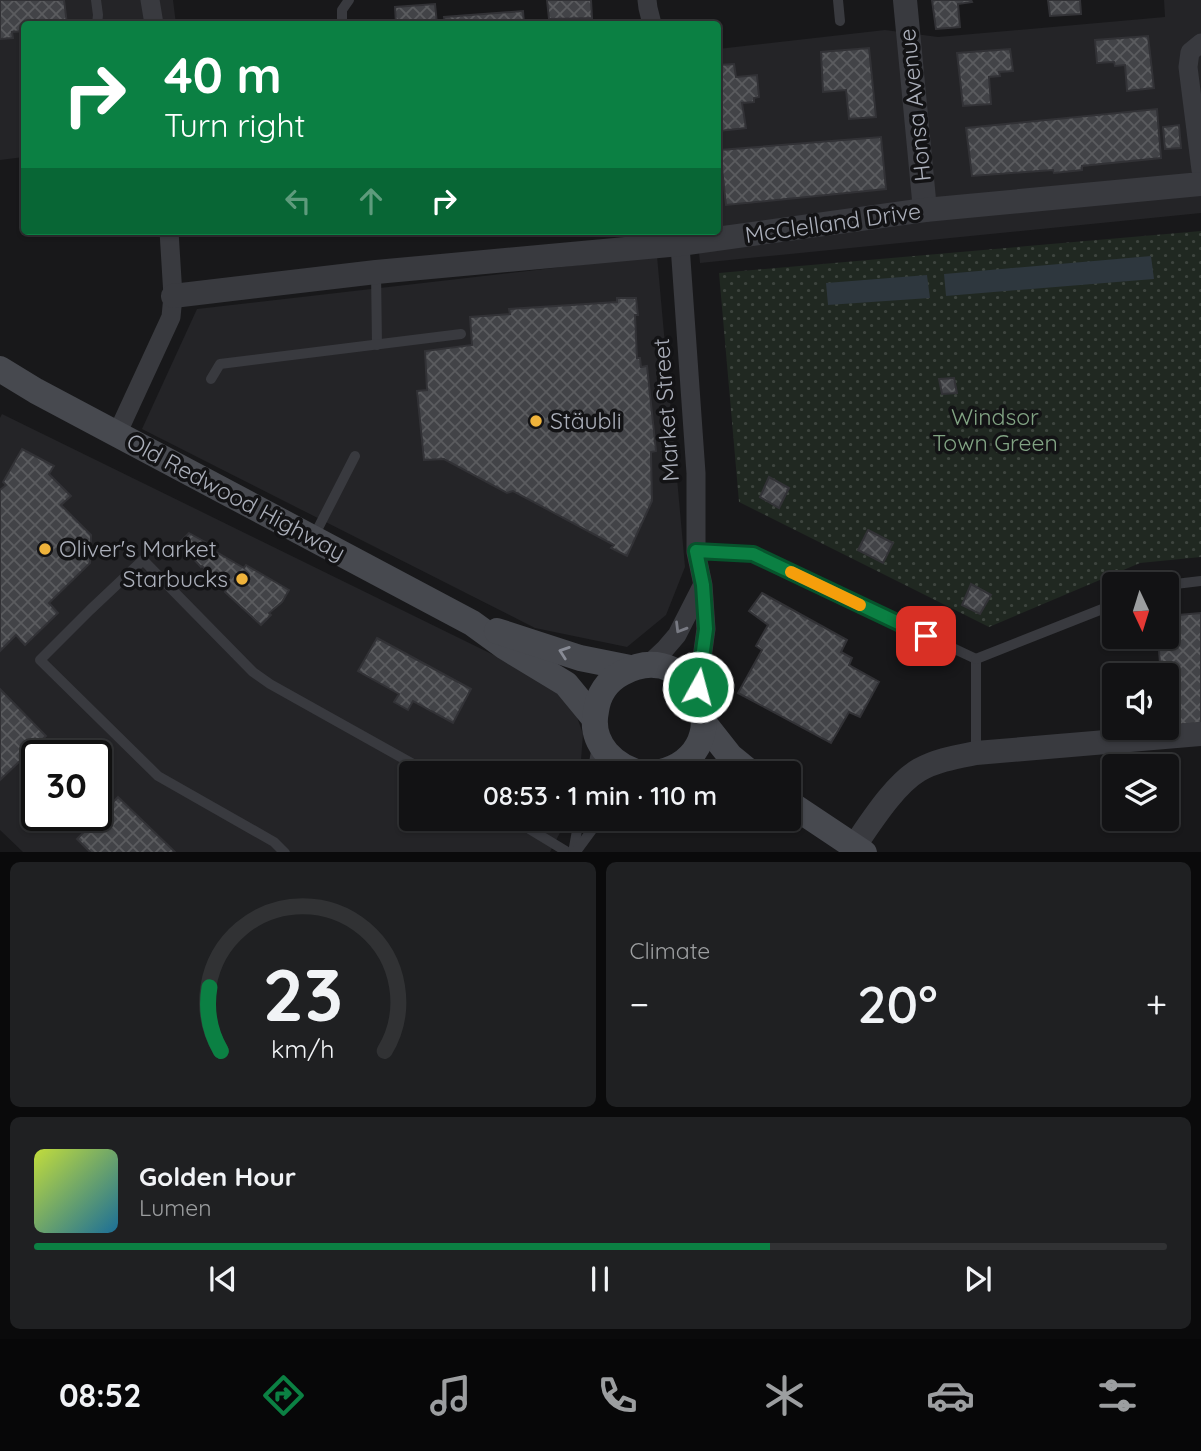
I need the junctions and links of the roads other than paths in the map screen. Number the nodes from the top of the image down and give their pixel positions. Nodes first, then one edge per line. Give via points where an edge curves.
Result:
1 (96, 0) edge
2 (150, 0) edge
3 (349, 0) edge
4 (648, 0) edge
5 (838, 0) edge
6 (905, 0) edge
7 (97, 21) edge
8 (154, 21) edge
9 (342, 21) edge
10 (651, 21) edge
11 (840, 21) dead end
12 (1201, 43) edge
13 (1201, 170) edge
14 (1201, 184) edge
15 (925, 210) junction
16 (721, 232) edge
17 (169, 235) edge
18 (697, 235) edge
19 (679, 237) edge
20 (376, 272) junction
21 (173, 296) junction
22 (461, 334) dead end
23 (377, 345) junction
24 (0, 369) edge
25 (211, 379) dead end
26 (117, 434) junction
27 (355, 456) dead end
28 (313, 538) junction
29 (696, 551) junction
30 (1201, 581) edge
31 (1180, 583) edge
32 (703, 585) junction
33 (1102, 609) edge
34 (472, 623) junction
35 (976, 659) junction
36 (639, 667) junction
37 (699, 696) junction
38 (704, 723) junction
39 (596, 728) junction
40 (1201, 734) edge
41 (976, 753) junction
42 (408, 761) edge
43 (593, 761) edge
44 (615, 761) edge
45 (684, 761) edge
46 (736, 761) edge
47 (801, 813) edge
48 (534, 831) edge
49 (576, 831) edge
50 (590, 831) edge
51 (860, 849) edge
52 (285, 852) edge
53 (572, 852) edge

1 - 7 lane
2 - 8 street
3 - 9 lane
4 - 10 street
5 - 11 lane
6 - 15 street, Honsa Avenue
12 - 13 street via 1190,52 1188,67
14 - 15 street, McClelland Drive
15 - 16 street, McClelland Drive
17 - 21 street
18 - 19 street, McClelland Drive
19 - 20 street, McClelland Drive
19 - 29 street, Market Street via 696,473
20 - 21 street, McClelland Drive
20 - 23 lane
21 - 26 street via 171,317
22 - 23 lane
23 - 25 lane via 220,364
24 - 26 main road, Old Redwood Highway
26 - 28 main road, Old Redwood Highway
27 - 28 lane
28 - 34 main road, Old Redwood Highway
29 - 32 street, Market Street
29 - 35 lane via 753,554
30 - 31 lane
32 -> 36 street via 677,635 666,649
32 - 37 street, Market Street via 706,629
33 - 35 lane
36 -> 34 main road, Old Redwood Highway via 580,658
34 - 39 main road, Old Redwood Highway via 566,684
35 - 41 lane
36 - 37 main road via 663,667 678,673
36 - 39 main road via 616,676 604,688 597,702
37 - 38 main road
38 - 45 main road via 700,739
38 - 46 main road
39 - 43 lane
39 - 44 main road via 606,753
40 - 41 street
41 - 51 street via 942,760 904,780 874,818
42 - 52 lane via 253,672 143,560 40,660 158,776
47 - 51 main road
48 - 53 lane
49 - 53 lane
50 - 53 lane

